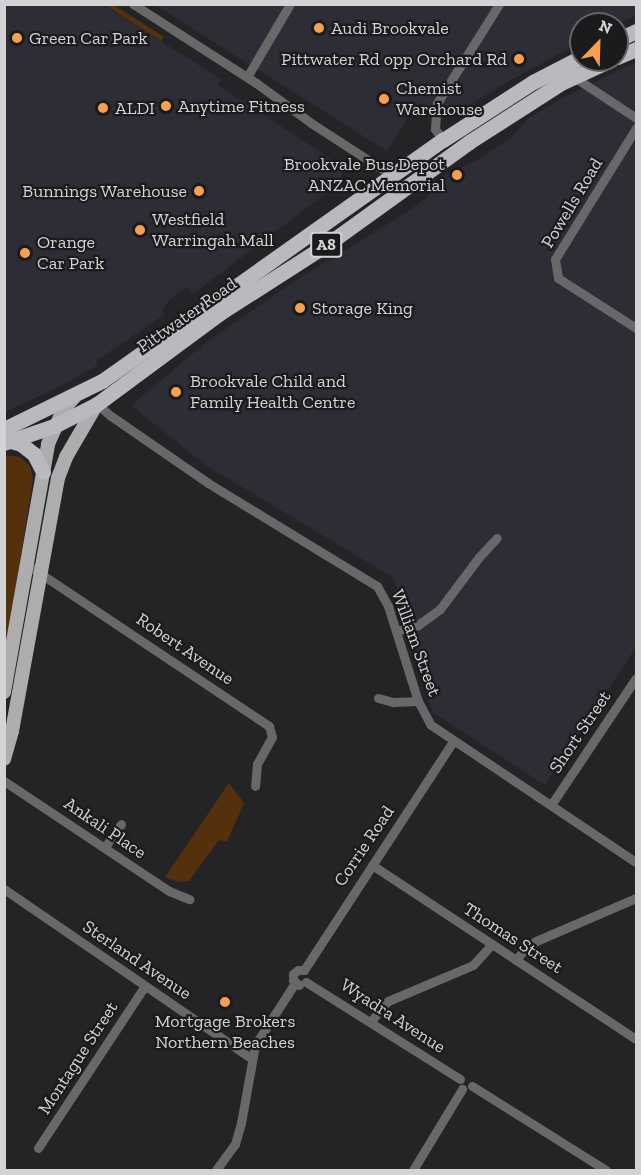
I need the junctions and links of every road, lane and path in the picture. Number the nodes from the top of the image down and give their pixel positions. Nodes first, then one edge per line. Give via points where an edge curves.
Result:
1 (133, 4) edge
2 (290, 4) edge
3 (499, 4) edge
4 (569, 63) edge
5 (585, 72) edge
6 (247, 77) junction
7 (574, 77) junction
8 (636, 118) edge
9 (636, 128) edge
10 (442, 140) junction
11 (393, 176) junction
12 (408, 187) junction
13 (636, 328) edge
14 (75, 396) junction
15 (97, 404) junction
16 (54, 426) junction
17 (7, 437) edge
18 (43, 472) junction
19 (498, 538) dead end
20 (26, 564) junction
21 (40, 571) junction
22 (396, 631) junction
23 (635, 683) edge
24 (4, 692) edge
25 (378, 698) dead end
26 (418, 701) junction
27 (453, 741) junction
28 (4, 759) edge
29 (4, 781) edge
30 (255, 786) dead end
31 (551, 805) junction
32 (121, 824) dead end
33 (105, 847) junction
34 (636, 862) edge
35 (372, 865) junction
36 (4, 890) edge
37 (636, 898) edge
38 (189, 899) dead end
39 (492, 944) junction
40 (516, 960) junction
41 (304, 970) junction
42 (306, 982) junction
43 (295, 983) junction
44 (145, 986) junction
45 (371, 1021) junction
46 (636, 1039) edge
47 (251, 1058) junction
48 (461, 1084) junction
49 (38, 1148) dead end
50 (216, 1170) edge
51 (413, 1170) edge
52 (606, 1170) edge

1 - 6 street
2 - 6 street
3 - 10 street via 437,103 435,129
4 - 10 highway, Pittwater Road / A8
5 - 7 highway, Pittwater Road / A8
6 - 11 street
7 - 8 street
7 - 12 highway, Pittwater Road / A8 via 469,142
9 - 13 street, Powells Road via 555,259 558,278
10 - 11 highway, Pittwater Road / A8
11 - 12 highway
11 - 14 highway, Pittwater Road / A8 via 102,381
12 - 15 highway, Pittwater Road / A8 via 220,313
14 - 16 main road
14 - 17 highway, A8
15 - 16 highway, A8
15 - 21 main road, Pittwater Road via 71,446 58,478
15 - 22 street, William Street via 208,483 370,580 381,592
16 - 17 highway, A8
16 - 18 main road
17 - 18 highway via 34,454
18 - 20 main road
19 - 22 street via 440,609 418,625
20 - 21 street, Robert Avenue
20 - 24 main road
21 - 28 main road, Pittwater Road
21 - 30 street, Robert Avenue via 269,726 272,737 257,764
22 - 26 street, William Street
23 - 31 street, Short Street
25 - 26 street
26 - 27 street, William Street via 430,725
27 - 31 street, William Street
27 - 35 street, Corrie Road
29 - 33 street, Ankali Place
31 - 34 street, William Street
32 - 33 street
33 - 38 street, Ankali Place via 169,891
35 - 39 street, Thomas Street
35 - 41 street, Corrie Road
36 - 44 street, Sterland Avenue
37 - 40 street via 536,940
39 - 40 street, Thomas Street
39 - 45 street via 473,965 388,1001
40 - 46 street, Thomas Street
41 - 42 street via 308,975
41 - 43 street via 294,972
42 - 43 street
42 - 45 street, Wyadra Avenue
43 - 47 street via 256,1041
44 - 47 street, Sterland Avenue
44 - 49 street, Montague Street
45 - 48 street, Wyadra Avenue
47 - 50 street via 235,1144
48 - 51 street
48 - 52 street via 467,1090 472,1086

